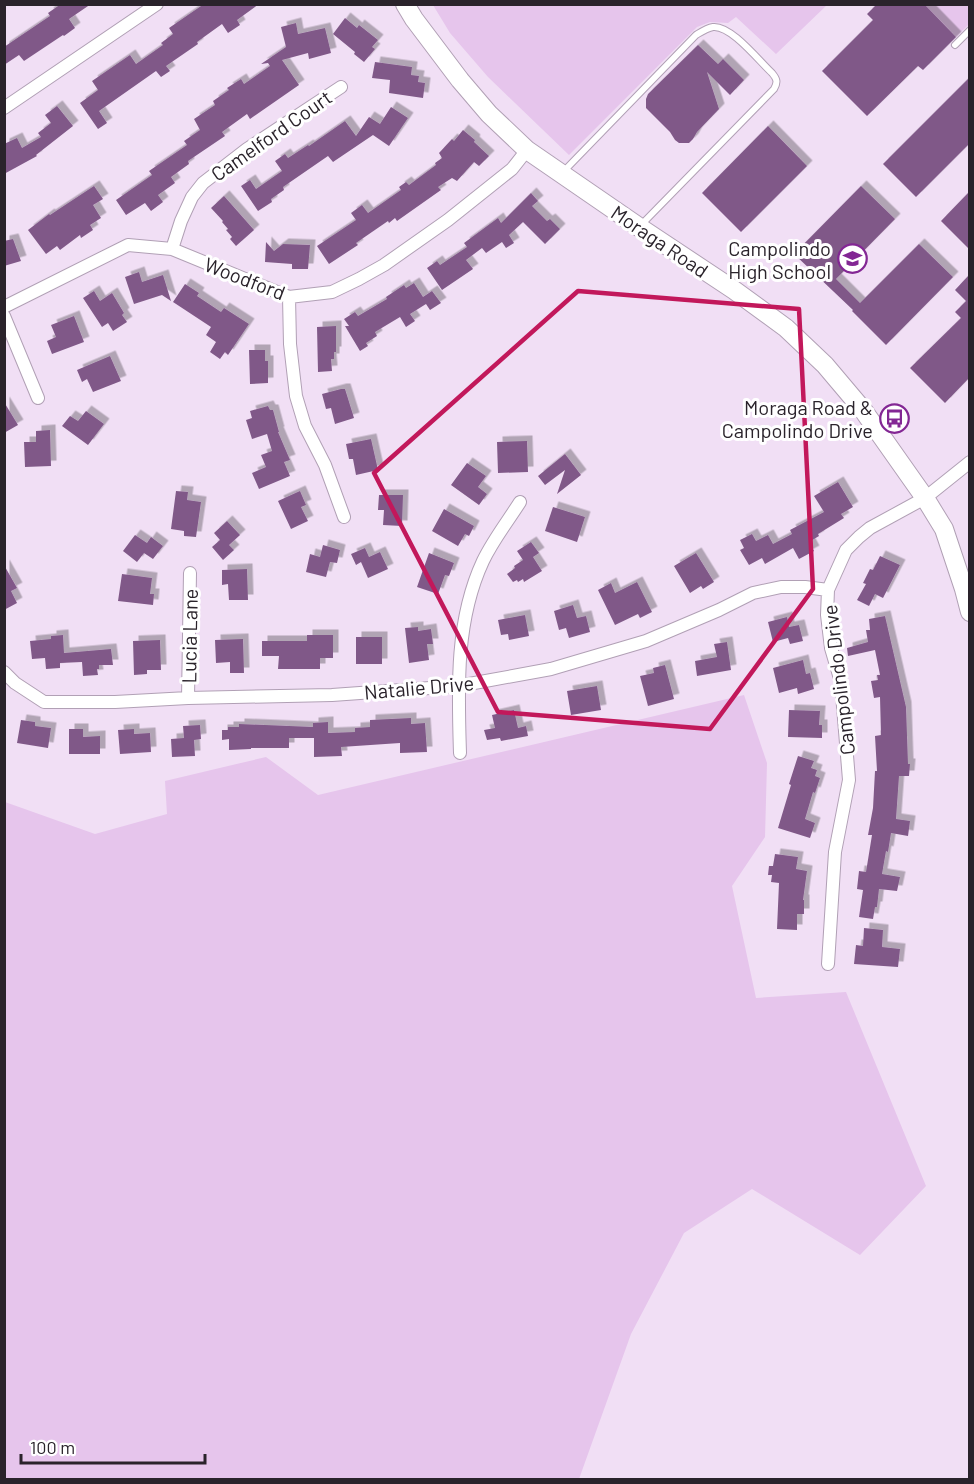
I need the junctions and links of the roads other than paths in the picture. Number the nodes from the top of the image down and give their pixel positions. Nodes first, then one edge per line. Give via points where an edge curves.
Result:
1 (157, 4) edge
2 (405, 4) edge
3 (969, 30) edge
4 (955, 45) dead end
5 (341, 87) dead end
6 (4, 108) edge
7 (527, 150) junction
8 (561, 174) junction
9 (639, 227) junction
10 (172, 249) junction
11 (289, 297) junction
12 (4, 307) edge
13 (4, 316) edge
14 (38, 398) dead end
15 (969, 462) edge
16 (925, 498) junction
17 (520, 502) dead end
18 (344, 517) dead end
19 (190, 573) dead end
20 (828, 590) junction
21 (969, 612) edge
22 (4, 672) edge
23 (458, 686) junction
24 (188, 698) junction
25 (460, 753) dead end
26 (828, 964) dead end

1 - 6 street
2 - 7 main road, Moraga Road via 489,114
3 - 4 lane
5 - 10 street, Camelford Court via 203,183 192,197
7 - 8 main road, Moraga Road
7 - 11 street, Woodford via 491,186 384,265 332,292
8 - 9 main road, Moraga Road
8 - 9 lane via 696,35 713,27 730,33 772,73 777,84
9 - 16 main road, Moraga Road via 786,328 825,365 863,410
10 - 11 street, Woodford
10 - 12 street, Woodford via 128,245
11 - 18 street via 296,396
13 - 14 street
15 - 16 street, Campolindo Drive
16 - 20 street, Campolindo Drive via 859,537 846,550
16 - 21 main road, Moraga Road via 944,530
17 - 23 street via 489,550 473,589 465,617
19 - 24 street, Lucia Lane
20 - 23 street, Natalie Drive via 781,587 753,592 646,641 551,669
20 - 26 street, Campolindo Drive via 831,648 842,682 849,780 834,852
22 - 24 street, Natalie Drive via 44,702
23 - 24 street, Natalie Drive via 332,695
23 - 25 street

